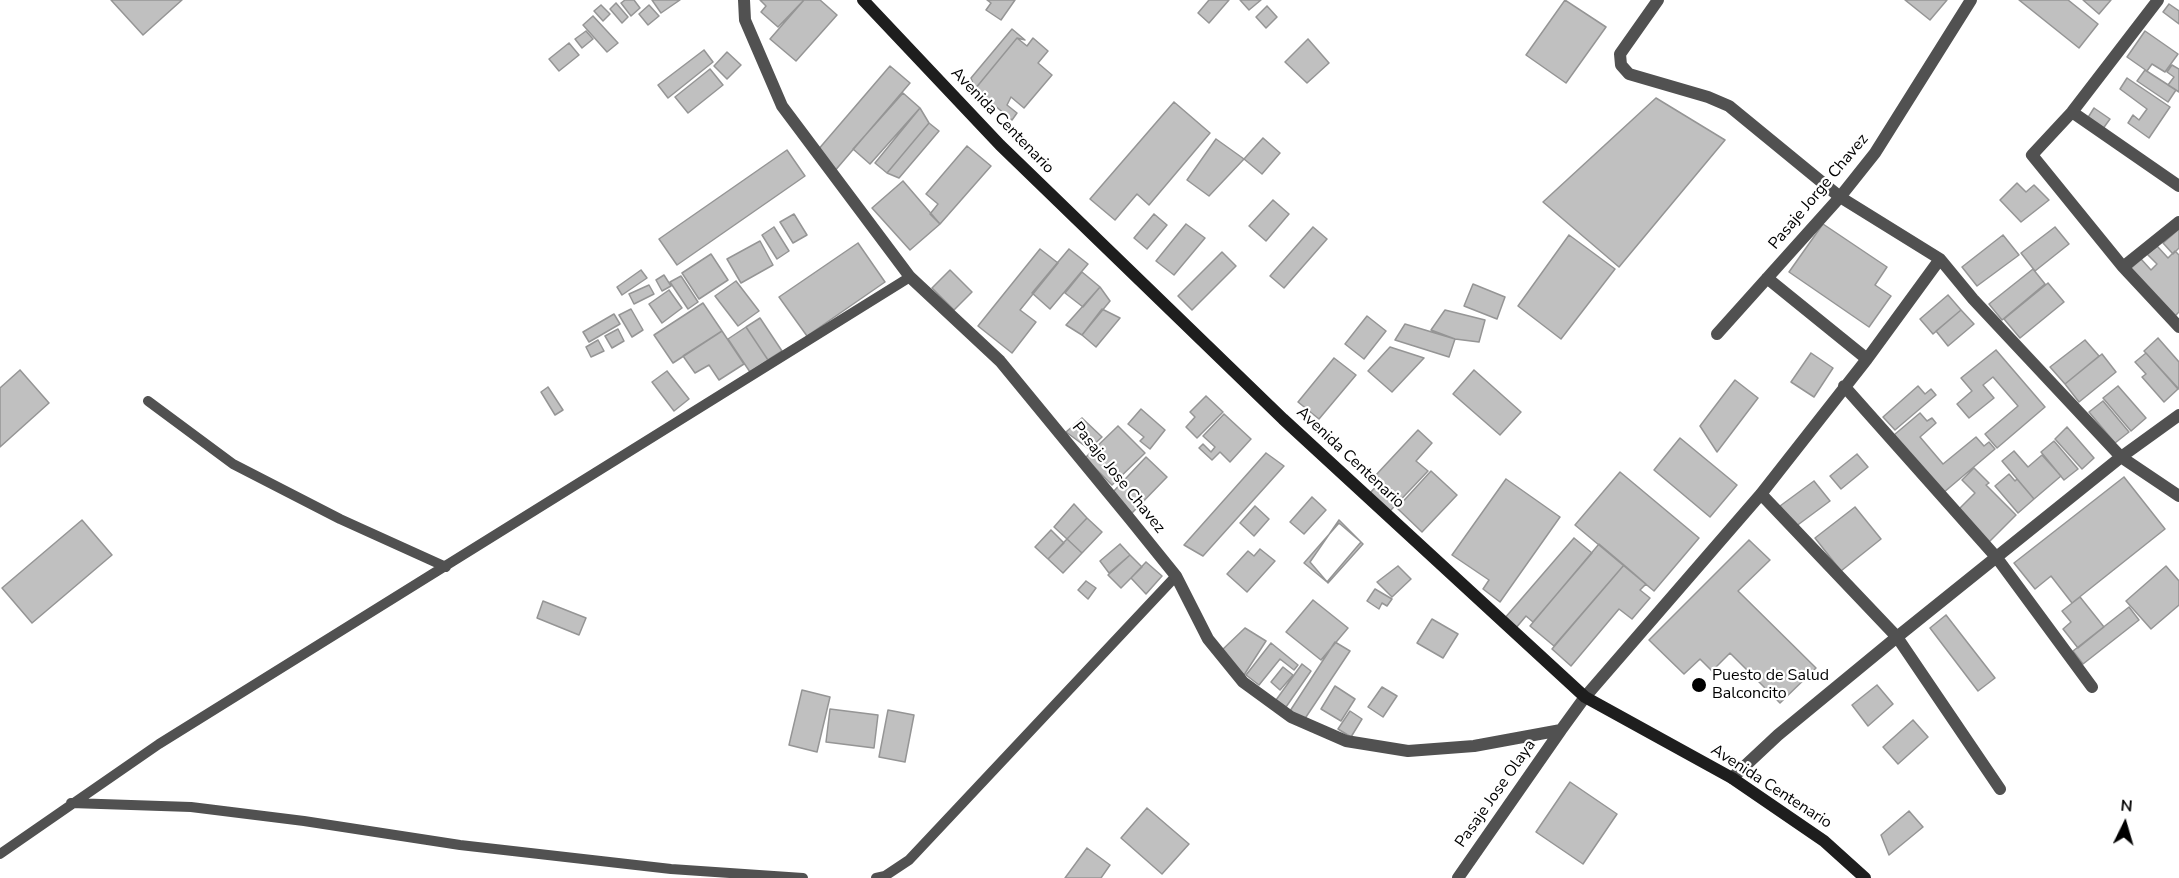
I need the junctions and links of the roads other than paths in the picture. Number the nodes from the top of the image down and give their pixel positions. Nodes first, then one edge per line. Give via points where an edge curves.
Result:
1 (744, 0) edge
2 (863, 0) edge
3 (1658, 0) edge
4 (1971, 0) edge
5 (2158, 0) edge
6 (2072, 112) junction
7 (2179, 186) edge
8 (1840, 197) junction
9 (2179, 222) edge
10 (1940, 259) junction
11 (2123, 267) junction
12 (909, 277) junction
13 (1767, 278) junction
14 (2179, 327) edge
15 (1717, 334) dead end
16 (1867, 359) junction
17 (1844, 386) junction
18 (148, 401) dead end
19 (2179, 415) edge
20 (2121, 457) junction
21 (1761, 494) junction
22 (2179, 496) edge
23 (1997, 558) junction
24 (446, 567) junction
25 (1176, 576) junction
26 (1897, 637) junction
27 (2092, 687) dead end
28 (1585, 698) junction
29 (1561, 730) junction
30 (1732, 777) junction
31 (2000, 789) dead end
32 (71, 803) junction
33 (0, 854) edge
34 (802, 878) edge
35 (876, 878) edge
36 (1458, 878) edge
37 (1865, 878) edge

1 - 12 street, Pasaje Jose Chavez via 746,21 782,106
2 - 28 main road, Avenida Centenario via 1000,145 1274,410
3 - 8 street via 1620,54 1621,65 1629,74 1729,106
4 - 8 street, Pasaje Jorge Chavez via 1875,153
5 - 6 street
6 - 7 street
6 - 11 street via 2032,155
8 - 10 street
8 - 13 street, Pasaje Jorge Chavez
9 - 11 street
10 - 16 street
10 - 20 street
11 - 14 street
12 - 24 lane
12 - 25 street, Pasaje Jose Chavez via 1000,361
13 - 15 street, Pasaje Jorge Chavez
13 - 16 street
16 - 17 street
17 - 21 street
17 - 23 street
18 - 24 lane via 242,469
19 - 20 street
20 - 22 street
20 - 23 street
21 - 26 street
21 - 28 street
23 - 26 street
23 - 27 street
24 - 32 lane via 159,744
25 - 29 street, Pasaje Jose Chavez via 1208,639 1243,682 1291,717 1346,741 1408,751 1474,746
25 - 35 lane via 909,860
26 - 30 street
26 - 31 street
28 - 29 street
28 - 30 main road, Avenida Centenario
29 - 36 street, Pasaje Jose Olaya
30 - 37 main road, Avenida Centenario via 1824,841
32 - 33 lane
32 - 34 lane via 191,807 527,853

